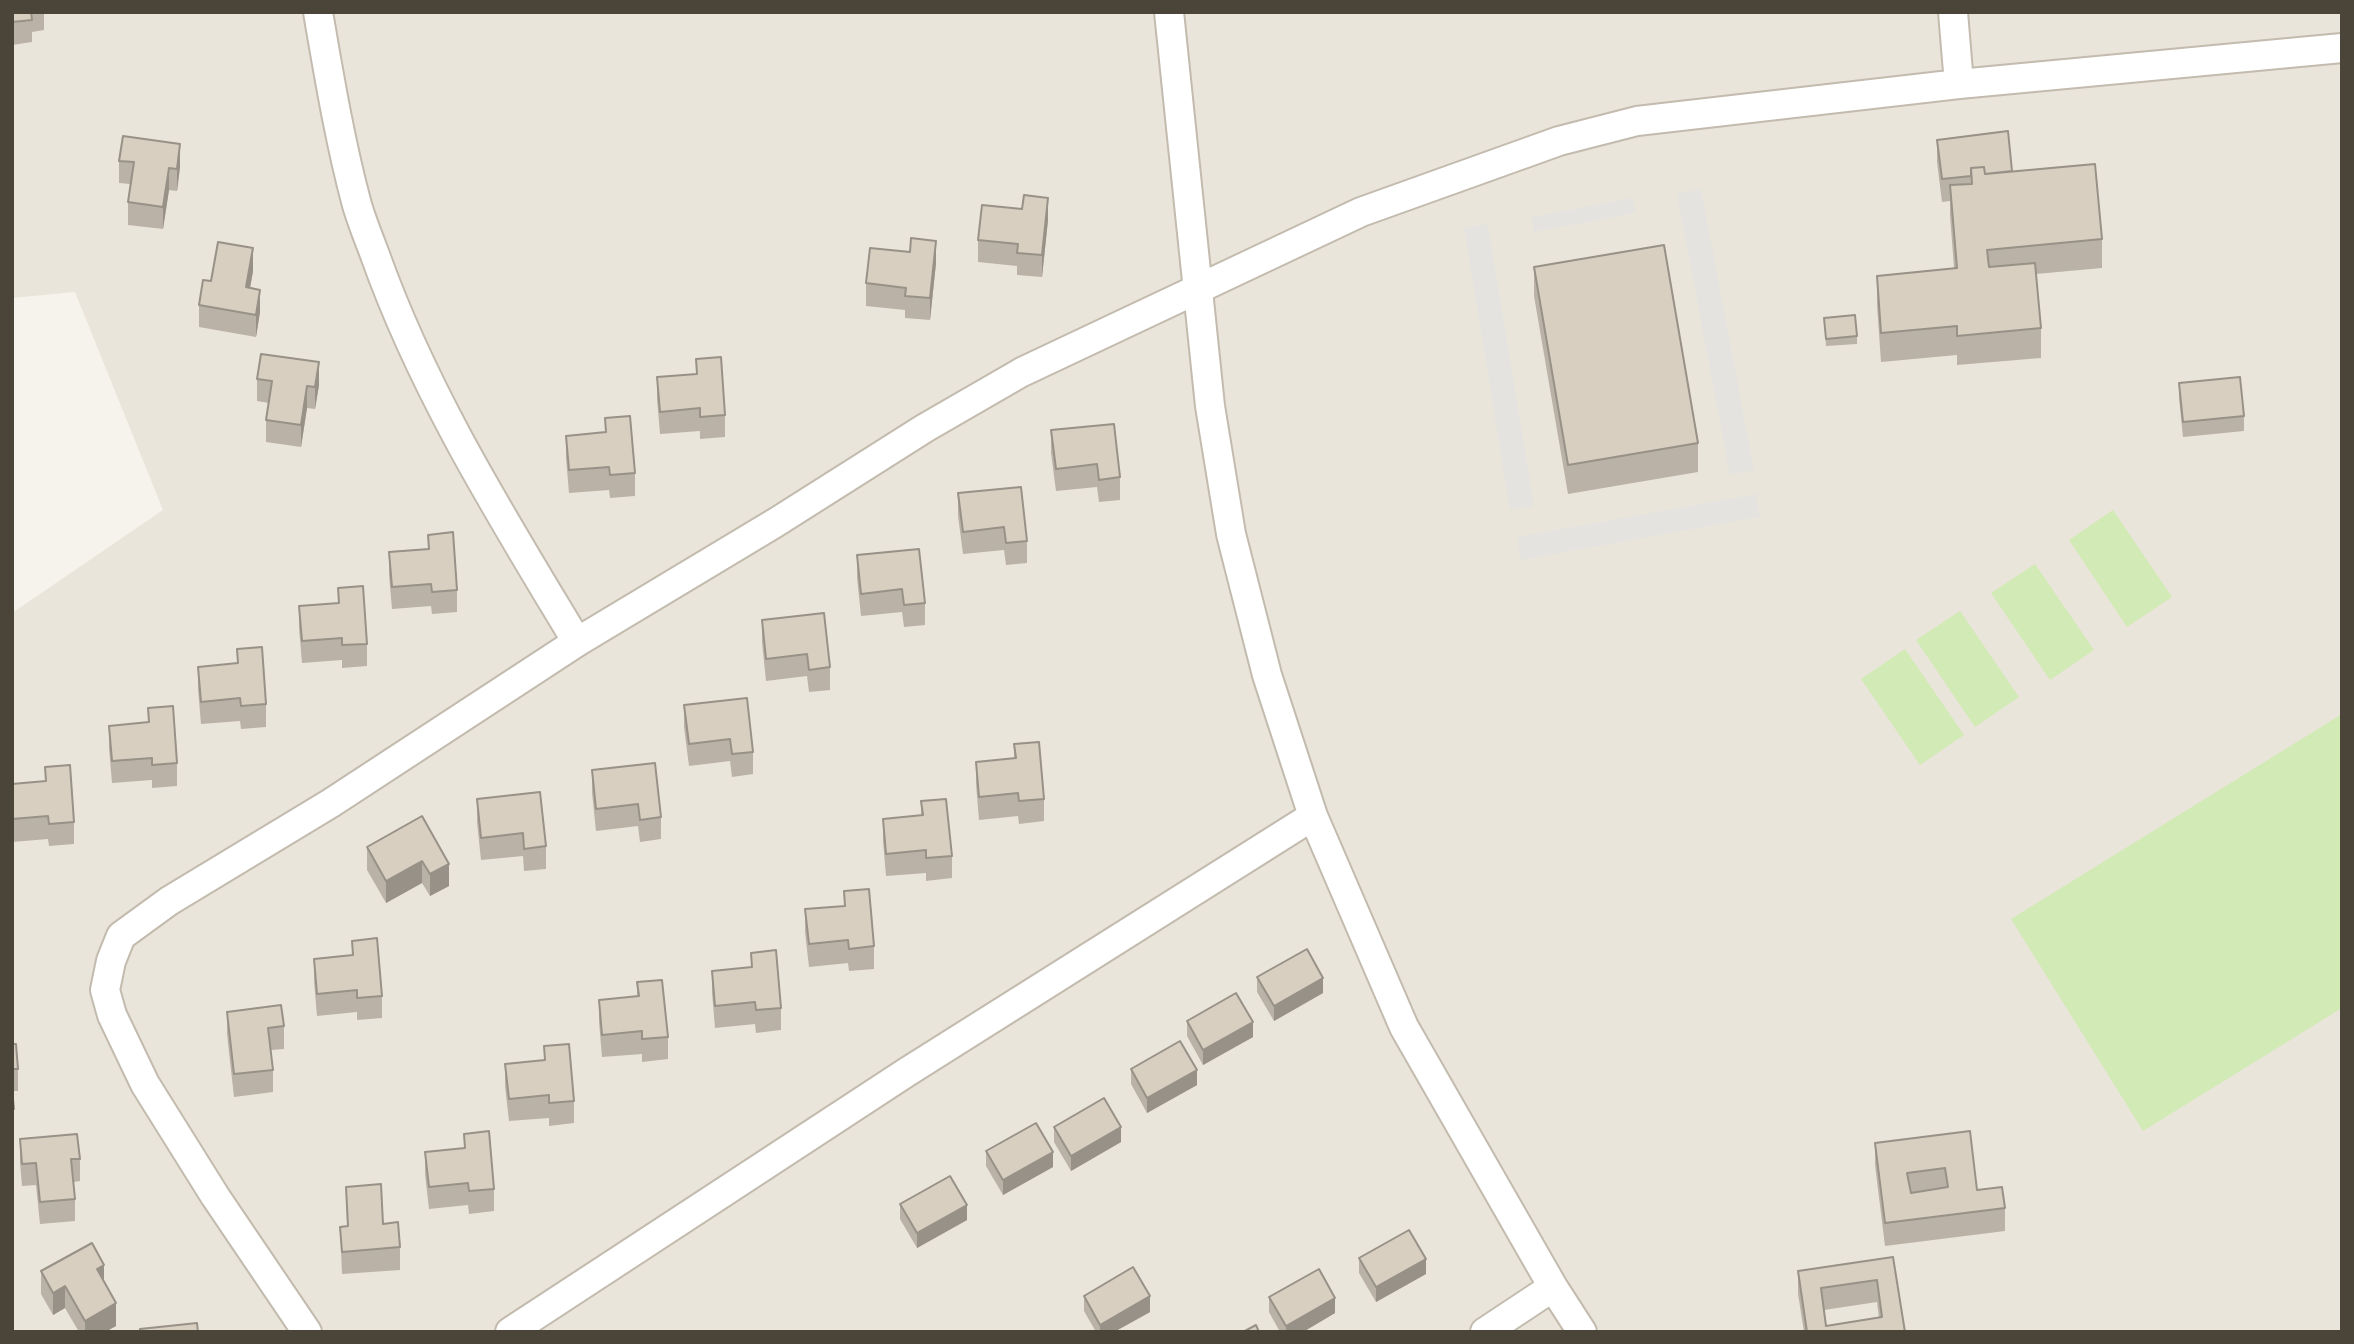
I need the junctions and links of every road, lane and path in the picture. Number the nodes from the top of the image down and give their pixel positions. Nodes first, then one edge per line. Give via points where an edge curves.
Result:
1 (318, 12) edge
2 (1168, 12) edge
3 (1953, 12) edge
4 (2342, 48) edge
5 (1959, 84) junction
6 (1197, 289) junction
7 (577, 642) junction
8 (1313, 816) junction
9 (1553, 1287) junction
10 (307, 1332) edge
11 (510, 1332) edge
12 (1485, 1332) edge
13 (1582, 1332) edge

1 - 7 street via 358,206 393,305 483,486
2 - 6 street
3 - 5 street
4 - 5 street
5 - 6 street via 1637,121 1559,141 1361,212
6 - 7 street via 1021,372
6 - 8 street via 1231,534 1267,675
7 - 10 street via 331,803 169,901 121,936 111,961 105,990 112,1016 145,1084
8 - 9 street via 1404,1027
8 - 11 street via 907,1072
9 - 12 street
9 - 13 street

